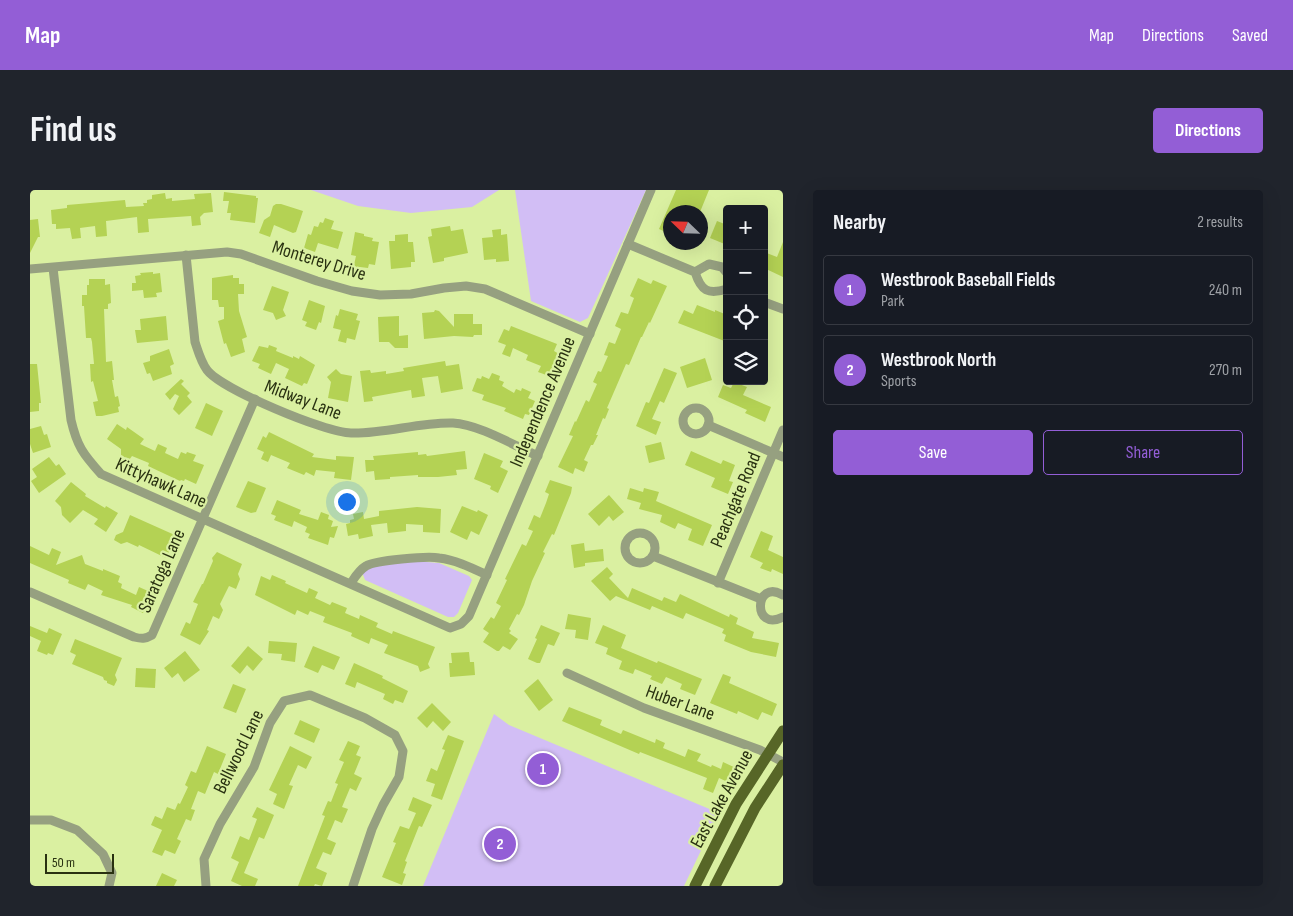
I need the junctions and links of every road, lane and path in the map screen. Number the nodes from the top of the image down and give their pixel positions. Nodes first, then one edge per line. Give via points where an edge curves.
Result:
1 (651, 190) edge
2 (628, 244) junction
3 (186, 255) junction
4 (53, 268) junction
5 (723, 268) edge
6 (30, 269) edge
7 (695, 272) junction
8 (723, 290) edge
9 (768, 304) edge
10 (783, 310) edge
11 (590, 334) junction
12 (255, 399) junction
13 (708, 425) dead end
14 (783, 430) edge
15 (774, 453) junction
16 (538, 456) junction
17 (783, 457) edge
18 (203, 520) junction
19 (653, 556) dead end
20 (487, 575) junction
21 (351, 583) junction
22 (718, 583) junction
23 (30, 592) edge
24 (783, 595) edge
25 (761, 599) junction
26 (783, 617) edge
27 (461, 624) joint
28 (567, 673) dead end
29 (783, 731) edge
30 (768, 753) junction
31 (783, 763) edge
32 (30, 820) edge
33 (109, 886) edge
34 (206, 886) edge
35 (353, 886) edge
36 (695, 886) edge
37 (715, 886) edge

1 - 2 street, Independence Avenue
2 - 7 street
2 - 11 street, Independence Avenue
3 - 4 street, Monterey Drive
3 - 11 street, Monterey Drive via 217,251 241,254 317,281 380,295 466,286 485,289
3 - 12 street, Midway Lane via 199,355 207,370 218,380
4 - 6 street, Monterey Drive
4 - 18 street, Kittyhawk Lane via 71,420 76,440 86,457 101,474
5 - 7 street via 709,264
7 - 8 street via 706,290
9 - 10 street
11 - 16 street, Independence Avenue
12 - 16 street, Midway Lane via 305,422 351,433 454,423 474,427
12 - 18 street, Saratoga Lane
13 - 15 street
14 - 15 street, Peachgate Road
15 - 17 street
15 - 22 street, Peachgate Road
16 - 20 street, Independence Avenue
18 - 21 street, Kittyhawk Lane
18 - 23 street, Saratoga Lane via 152,635 147,638 134,637
19 - 22 street
20 - 21 street via 438,557 375,562 359,571
20 - 27 street, Independence Avenue via 469,616
21 - 27 street, Kittyhawk Lane via 450,628
22 - 25 street
24 - 25 street via 772,592
25 - 26 street via 760,609 765,617 774,620
28 - 30 street, Huber Lane via 644,708
29 - 30 main road, East Lake Avenue
30 - 31 street, Huber Lane
30 - 36 main road, East Lake Avenue via 736,804
31 - 37 main road, East Lake Avenue via 755,808
32 - 33 street via 51,820 77,830 103,854 112,873
34 - 35 street, Bellwood Lane via 204,860 220,824 254,767 270,723 284,701 310,695 365,718 395,735 403,751 398,777 372,829

